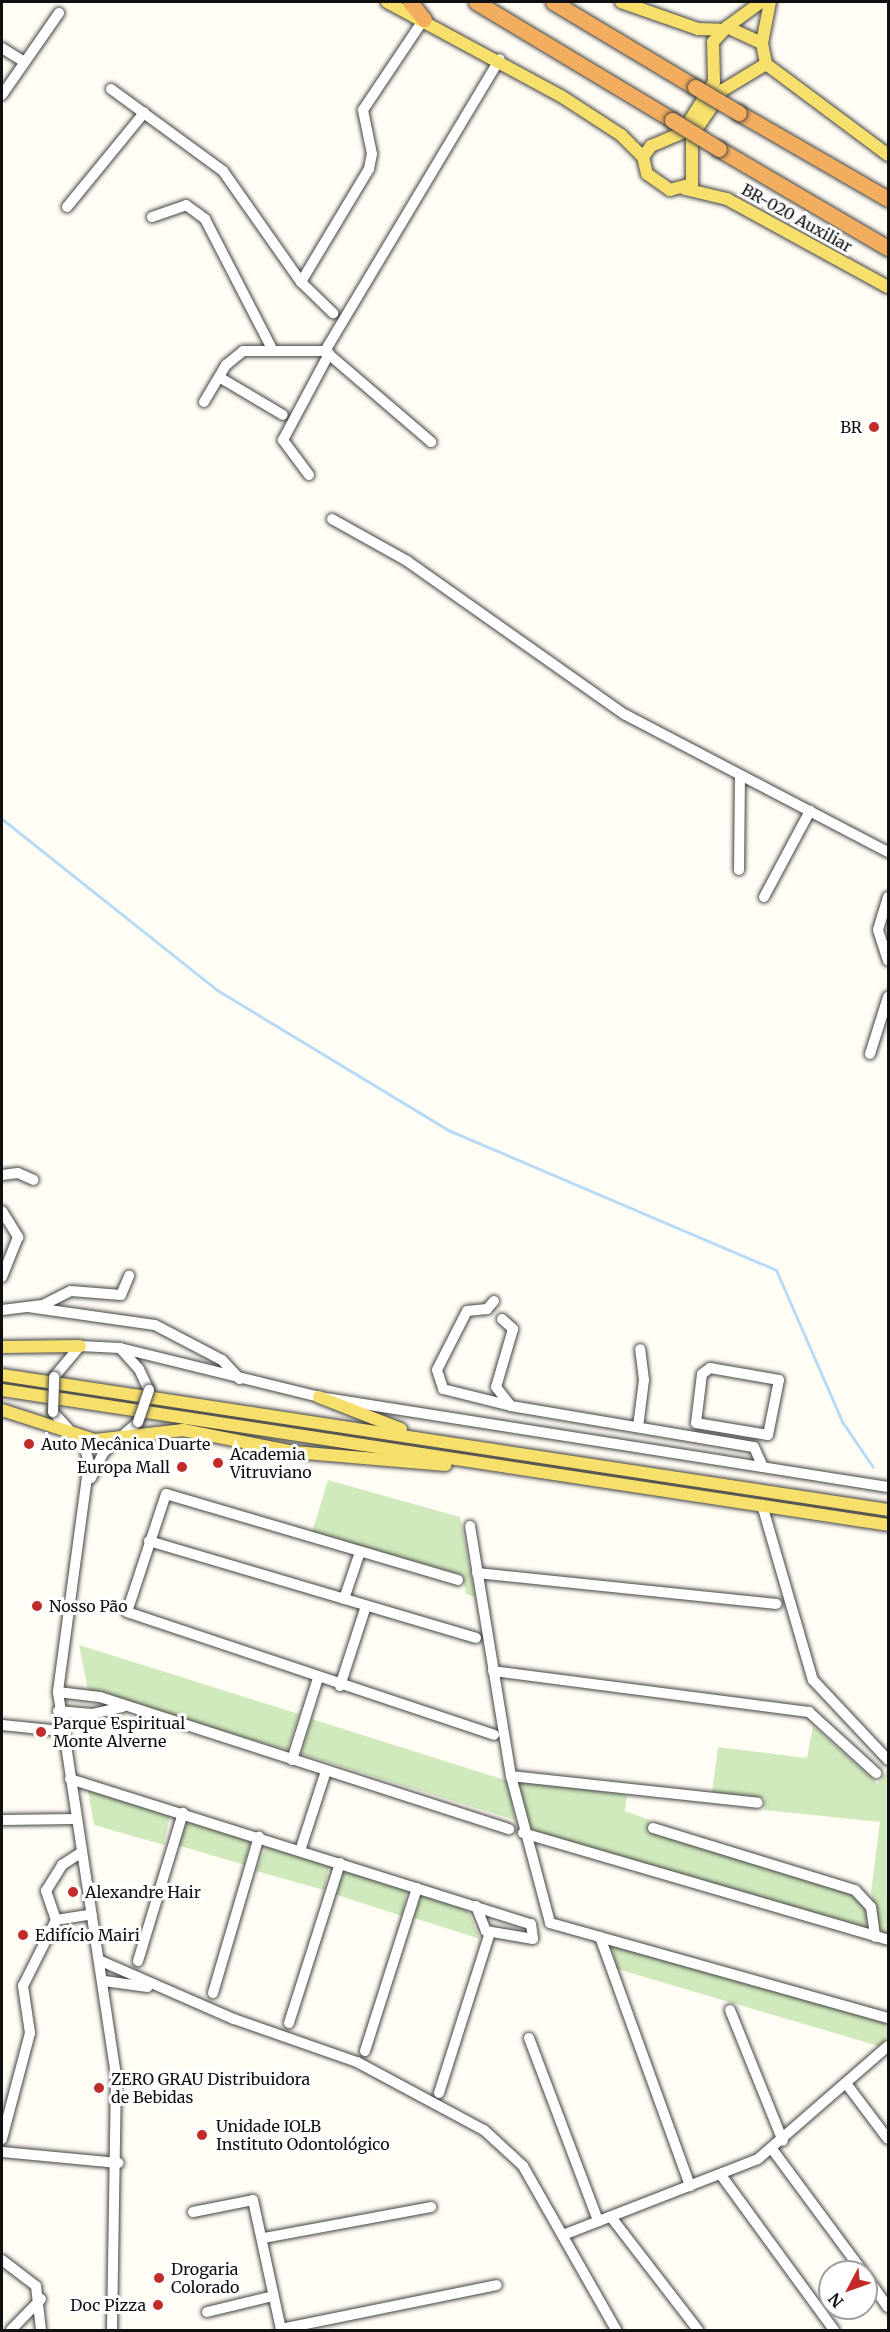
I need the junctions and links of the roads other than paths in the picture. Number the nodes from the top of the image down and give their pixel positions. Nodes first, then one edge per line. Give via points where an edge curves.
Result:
1 (387, 2) edge
2 (410, 2) edge
3 (476, 2) edge
4 (553, 2) edge
5 (621, 2) edge
6 (761, 2) edge
7 (770, 2) edge
8 (59, 13) dead end
9 (424, 19) junction
10 (725, 28) junction
11 (762, 43) junction
12 (2, 48) edge
13 (500, 59) junction
14 (24, 62) junction
15 (766, 64) junction
16 (111, 89) dead end
17 (2, 95) edge
18 (144, 113) junction
19 (888, 155) edge
20 (643, 157) junction
21 (685, 189) junction
22 (888, 200) edge
23 (67, 207) dead end
24 (152, 217) dead end
25 (866, 235) junction
26 (888, 248) edge
27 (888, 256) edge
28 (301, 282) junction
29 (888, 286) edge
30 (333, 313) dead end
31 (271, 347) junction
32 (327, 352) junction
33 (219, 377) junction
34 (204, 402) dead end
35 (283, 414) dead end
36 (431, 442) dead end
37 (309, 475) dead end
38 (332, 519) dead end
39 (740, 775) junction
40 (810, 811) junction
41 (888, 852) edge
42 (739, 870) dead end
43 (764, 897) dead end
44 (888, 897) edge
45 (888, 960) edge
46 (888, 997) edge
47 (870, 1054) dead end
48 (2, 1175) edge
49 (34, 1180) dead end
50 (2, 1211) edge
51 (129, 1276) dead end
52 (2, 1277) edge
53 (494, 1301) dead end
54 (28, 1307) junction
55 (2, 1310) edge
56 (502, 1319) dead end
57 (80, 1346) junction
58 (2, 1347) edge
59 (120, 1348) junction
60 (640, 1349) dead end
61 (2, 1375) edge
62 (240, 1379) junction
63 (2, 1390) edge
64 (319, 1397) junction
65 (511, 1406) junction
66 (2, 1410) edge
67 (638, 1427) junction
68 (733, 1431) junction
69 (73, 1434) junction
70 (419, 1436) junction
71 (122, 1437) junction
72 (732, 1443) junction
73 (763, 1467) junction
74 (533, 1471) junction
75 (90, 1480) junction
76 (888, 1487) edge
77 (762, 1506) junction
78 (888, 1510) edge
79 (888, 1525) edge
80 (470, 1526) dead end
81 (149, 1541) junction
82 (360, 1552) junction
83 (477, 1573) junction
84 (458, 1580) dead end
85 (344, 1599) junction
86 (776, 1604) dead end
87 (366, 1606) junction
88 (476, 1638) dead end
89 (493, 1671) junction
90 (318, 1678) junction
91 (340, 1686) junction
92 (58, 1692) junction
93 (122, 1707) junction
94 (58, 1712) junction
95 (2, 1725) edge
96 (61, 1731) junction
97 (494, 1735) dead end
98 (292, 1760) junction
99 (888, 1760) edge
100 (326, 1771) junction
101 (876, 1773) dead end
102 (511, 1776) junction
103 (70, 1779) junction
104 (759, 1803) dead end
105 (183, 1813) junction
106 (76, 1819) junction
107 (2, 1820) edge
108 (653, 1828) dead end
109 (510, 1829) dead end
110 (523, 1833) junction
111 (259, 1838) junction
112 (300, 1851) junction
113 (81, 1852) junction
114 (340, 1863) junction
115 (417, 1888) junction
116 (476, 1906) junction
117 (92, 1914) junction
118 (56, 1920) junction
119 (490, 1932) junction
120 (875, 1936) junction
121 (600, 1937) junction
122 (888, 1940) edge
123 (100, 1961) junction
124 (138, 1961) dead end
125 (104, 1982) junction
126 (157, 1989) junction
127 (213, 1993) dead end
128 (730, 2010) dead end
129 (888, 2018) edge
130 (289, 2023) dead end
131 (529, 2038) dead end
132 (888, 2046) edge
133 (365, 2051) dead end
134 (848, 2086) junction
135 (439, 2093) dead end
136 (2, 2139) edge
137 (888, 2139) edge
138 (783, 2141) junction
139 (772, 2149) junction
140 (2, 2152) edge
141 (118, 2163) junction
142 (721, 2175) junction
143 (690, 2186) junction
144 (431, 2207) dead end
145 (193, 2212) dead end
146 (611, 2217) junction
147 (598, 2221) junction
148 (563, 2235) junction
149 (264, 2238) junction
150 (2, 2260) edge
151 (854, 2260) edge
152 (497, 2285) dead end
153 (878, 2293) edge
154 (273, 2296) junction
155 (41, 2299) junction
156 (888, 2307) edge
157 (207, 2312) dead end
158 (281, 2330) edge
159 (10, 2331) edge
160 (41, 2331) edge
161 (112, 2331) edge
162 (616, 2331) edge
163 (698, 2331) edge
164 (834, 2331) edge

1 - 9 main road, BR-020 Auxiliar
2 - 9 highway
3 - 25 highway, bridge
4 - 22 highway, bridge
5 - 10 main road via 698,29
6 - 10 main road
7 - 11 main road
8 - 14 street
9 - 13 main road, BR-020 Auxiliar
9 - 28 street via 363,110 372,154 369,169
10 - 11 main road
10 - 20 main road via 713,42 717,73 682,133 651,146
11 - 15 main road
12 - 14 street
13 - 20 main road, BR-020 Auxiliar via 621,135
13 - 32 street
14 - 17 street
15 - 19 main road
15 - 21 main road via 729,84 692,136 695,177
16 - 18 street
18 - 23 street
18 - 28 street via 223,171
20 - 21 main road, BR-020 Auxiliar via 651,179 670,190
21 - 29 main road, BR-020 Auxiliar via 727,199
24 - 31 street via 186,205 205,219
25 - 26 highway
25 - 27 highway
28 - 30 street
31 - 32 street
31 - 33 street via 233,355
32 - 36 street
32 - 37 street via 283,440
33 - 34 street
33 - 35 street
38 - 39 street via 407,561 624,714
39 - 40 street
39 - 42 street
40 - 41 street
40 - 43 street
44 - 45 street via 878,930
46 - 47 street
48 - 49 street via 18,1173
50 - 52 street via 18,1237
51 - 54 street via 121,1295 71,1291
53 - 65 street via 487,1309 467,1311 436,1378 450,1392
54 - 55 street
54 - 62 street via 155,1325 222,1360
56 - 65 street via 513,1329 496,1387
57 - 58 main road
57 - 59 street
57 - 69 street, bridge via 54,1377 52,1412
59 - 62 street
59 - 71 street, bridge via 139,1368 149,1390 138,1422
60 - 67 street via 644,1380
61 - 70 main road
62 - 64 street
63 - 74 main road
64 - 70 main road
64 - 73 street
65 - 67 street
66 - 69 main road
67 - 72 street
68 - 68 street via 696,1423 703,1371 779,1380 768,1435
68 - 72 street
69 - 71 main road via 95,1440
69 - 75 street via 87,1453
70 - 78 main road
71 - 74 main road via 183,1430 294,1452
71 - 75 street via 103,1454
72 - 73 street via 759,1451
73 - 76 street
74 - 77 main road
75 - 92 street
77 - 79 main road
77 - 99 street via 813,1680
80 - 83 street
81 - 82 street via 163,1498 172,1494
81 - 85 street
81 - 90 street via 127,1606 132,1617
82 - 84 street
82 - 85 street
83 - 86 street
83 - 89 street
85 - 87 street
87 - 88 street
87 - 91 street
89 - 101 street via 809,1712
89 - 102 street
90 - 91 street
90 - 98 street
91 - 97 street
92 - 93 street via 100,1697
92 - 94 street
93 - 94 street via 92,1714
93 - 98 street
94 - 96 street
95 - 96 street
96 - 103 street
98 - 100 street
100 - 109 street
100 - 112 street
102 - 104 street
102 - 110 street
103 - 105 street
103 - 106 street
105 - 111 street
105 - 124 street
106 - 107 street
106 - 113 street
108 - 120 street via 855,1890 871,1907
110 - 120 street
110 - 121 street via 550,1923
111 - 112 street
111 - 127 street
112 - 114 street
113 - 117 street
113 - 118 street via 62,1865 48,1886
114 - 115 street
114 - 130 street
115 - 116 street
115 - 133 street
116 - 119 street
116 - 119 street via 535,1928 529,1941
117 - 118 street
117 - 123 street
118 - 136 street via 23,1986 30,2033
119 - 135 street
120 - 122 street
121 - 129 street
121 - 143 street
123 - 125 street
123 - 126 street
125 - 126 street
125 - 141 street via 116,2076
126 - 148 street via 357,2062 484,2130 523,2166
128 - 138 street
131 - 147 street
132 - 134 street
134 - 137 street
134 - 138 street
138 - 139 street
139 - 142 street
139 - 151 street
140 - 141 street
141 - 161 street
142 - 143 street
142 - 164 street
143 - 146 street
144 - 149 street
145 - 149 street via 253,2200
146 - 147 street
146 - 163 street
147 - 148 street
148 - 162 street
149 - 154 street
150 - 155 street via 30,2279
152 - 158 street
153 - 156 street
154 - 157 street
154 - 158 street
155 - 159 street
155 - 160 street

